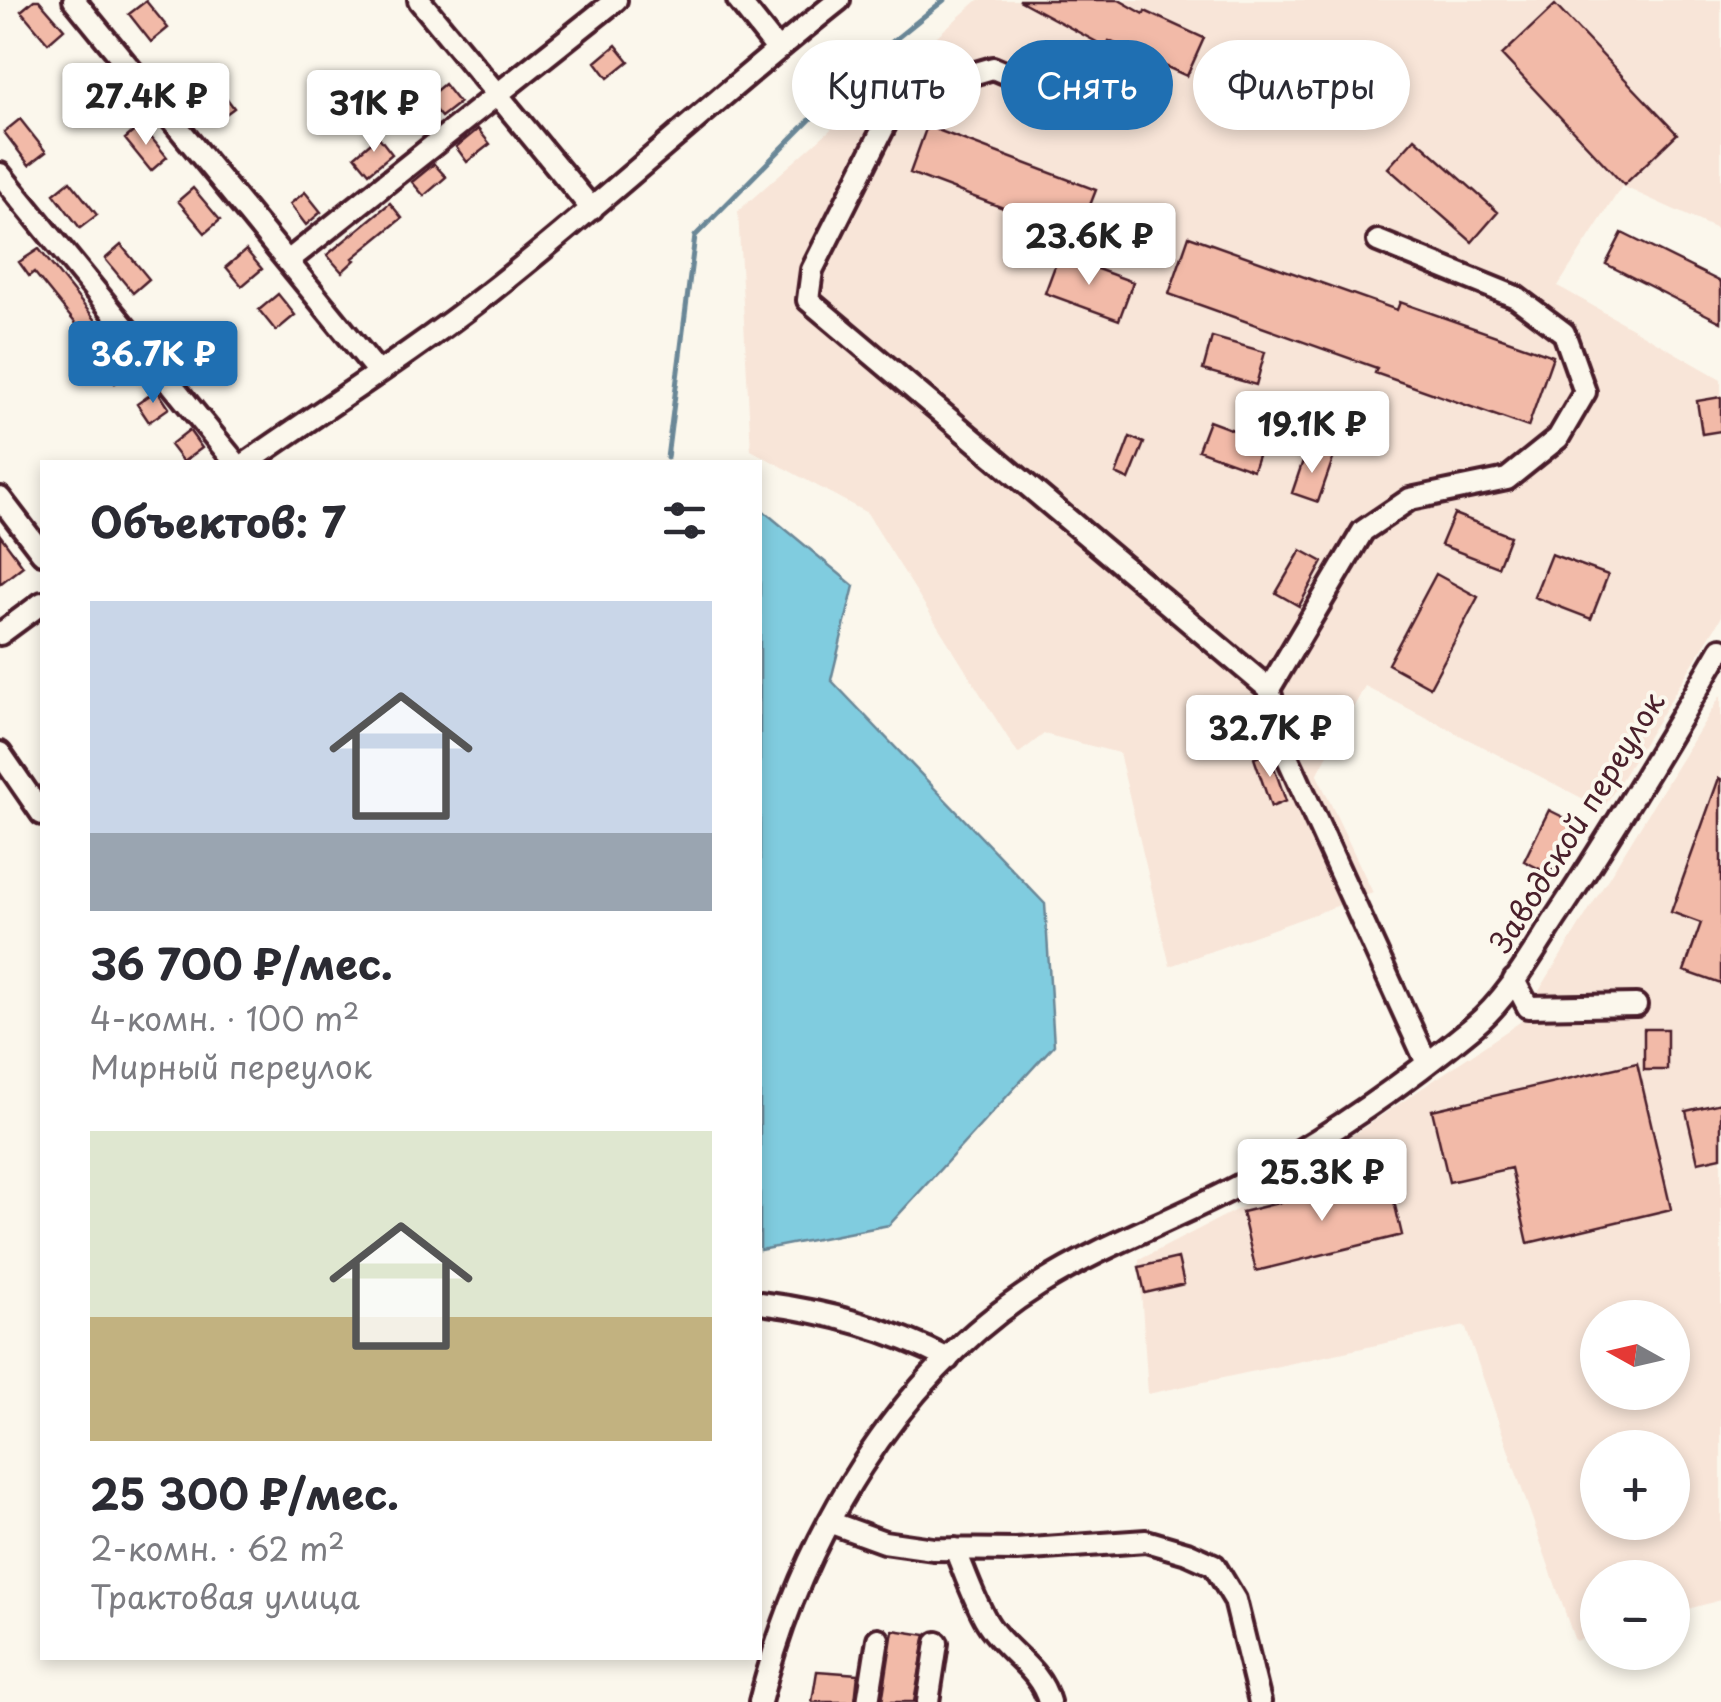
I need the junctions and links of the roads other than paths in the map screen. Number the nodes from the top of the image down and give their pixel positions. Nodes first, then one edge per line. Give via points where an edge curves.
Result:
1 (74, 0) edge
2 (419, 0) edge
3 (616, 0) edge
4 (738, 0) edge
5 (839, 0) edge
6 (778, 49) junction
7 (1001, 71) edge
8 (498, 96) junction
9 (0, 174) edge
10 (592, 210) junction
11 (1378, 241) dead end
12 (288, 261) junction
13 (377, 371) junction
14 (233, 460) edge
15 (251, 460) edge
16 (0, 498) edge
17 (40, 551) edge
18 (40, 604) edge
19 (0, 634) edge
20 (1721, 649) edge
21 (1269, 689) junction
22 (1, 756) edge
23 (40, 811) edge
24 (1514, 980) junction
25 (1636, 1006) dead end
26 (1427, 1063) junction
27 (762, 1303) edge
28 (948, 1359) junction
29 (829, 1522) junction
30 (955, 1550) junction
31 (878, 1639) dead end
32 (937, 1644) dead end
33 (760, 1702) edge
34 (868, 1702) edge
35 (928, 1702) edge
36 (1050, 1702) edge
37 (1260, 1702) edge

1 - 12 street
2 - 8 street
3 - 8 street
4 - 6 street
5 - 6 street
6 - 10 street
7 - 21 street via 993,68 900,94 812,270 808,300
8 - 10 street
8 - 12 street
9 - 14 street
10 - 13 street
11 - 21 street via 1516,296 1564,332 1585,392 1558,438 1507,479 1410,500 1363,531
12 - 13 street
13 - 15 street
16 - 17 street
18 - 19 street
20 - 24 street, Заводской переулок via 1606,844
21 - 26 street via 1287,756
22 - 23 street
24 - 25 street via 1528,1008
24 - 26 street, Заводской переулок via 1477,1024
26 - 28 street, Заводской переулок via 1244,1183 1037,1286
27 - 28 street via 890,1332
28 - 29 street, Заводской переулок via 867,1454
29 - 30 street via 884,1542
29 - 33 street, Заводской переулок
30 - 36 street via 987,1622 1032,1669
30 - 37 street via 1146,1541 1214,1564 1235,1600
31 - 34 street
32 - 35 street

